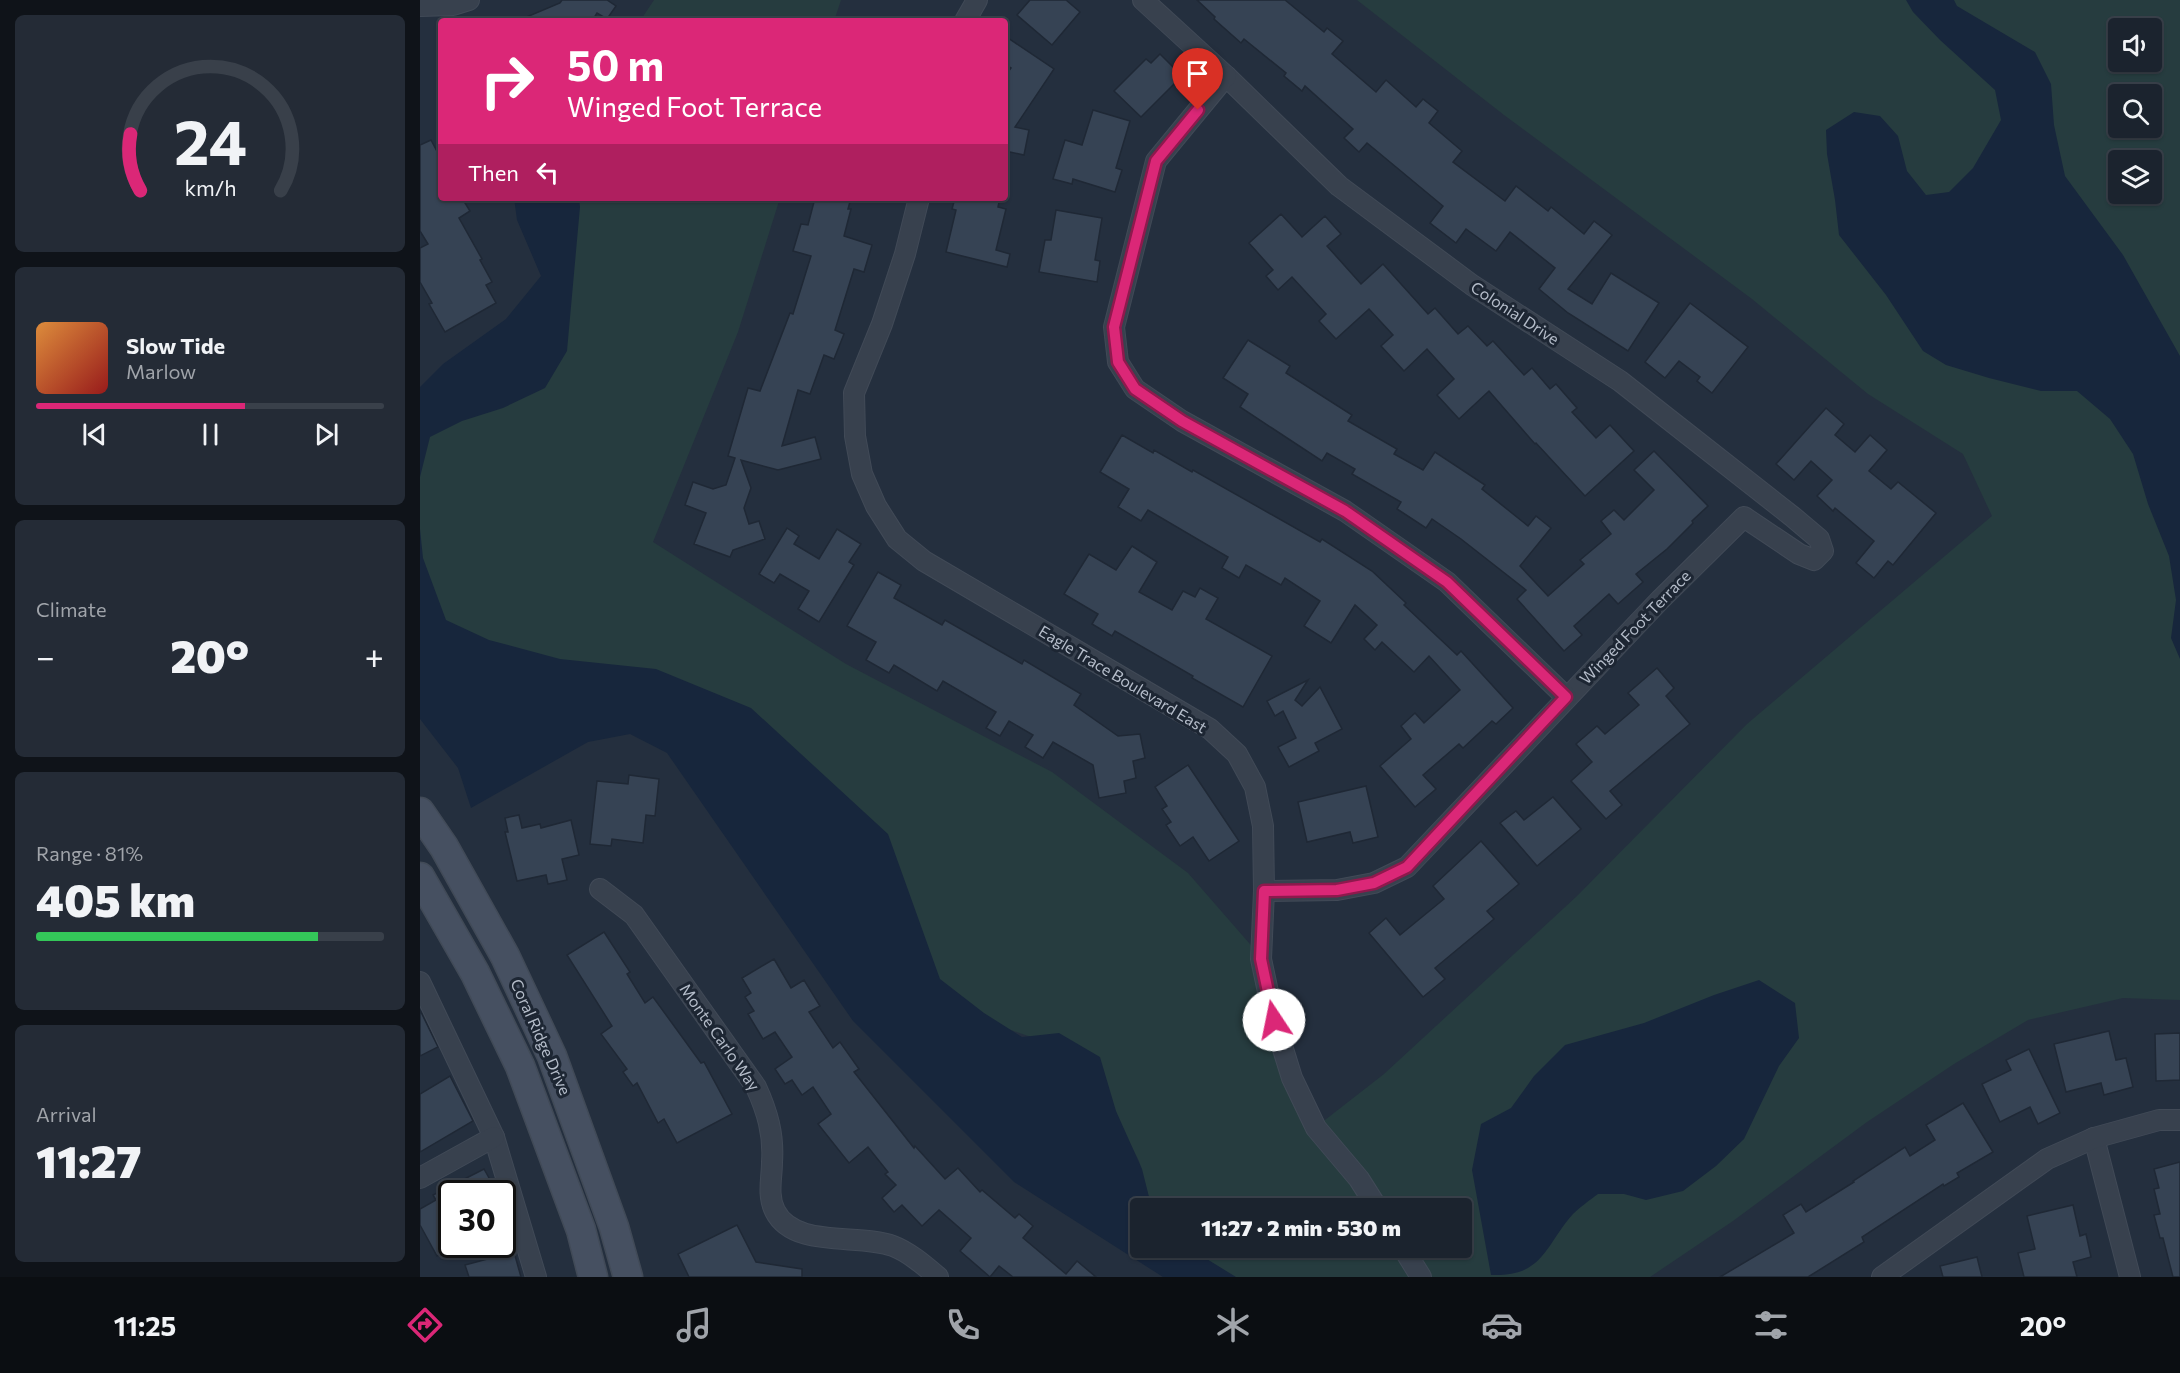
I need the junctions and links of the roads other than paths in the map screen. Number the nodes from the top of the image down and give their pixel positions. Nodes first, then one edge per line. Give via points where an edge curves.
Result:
1 (469, 0) edge
2 (976, 0) edge
3 (1143, 0) edge
4 (420, 6) edge
5 (967, 18) edge
6 (1226, 76) junction
7 (918, 201) edge
8 (1744, 517) joint
9 (1566, 697) junction
10 (420, 812) edge
11 (420, 877) edge
12 (600, 889) dead end
13 (1264, 891) junction
14 (420, 982) edge
15 (2180, 1120) edge
16 (494, 1137) junction
17 (2094, 1138) junction
18 (420, 1178) edge
19 (1371, 1198) edge
20 (1409, 1258) edge
21 (536, 1277) edge
22 (593, 1277) edge
23 (628, 1277) edge
24 (938, 1277) edge
25 (1421, 1277) edge
26 (1882, 1277) edge
27 (2130, 1277) edge

1 - 4 street via 453,5
2 - 5 street
3 - 6 street, Colonial Drive
6 - 8 street, Colonial Drive via 1339,186 1472,285 1620,381 1819,539 1823,551 1814,560 1799,554
6 - 9 street via 1156,161 1114,327 1118,362 1135,389 1182,421 1345,511 1447,582
7 - 13 street, Eagle Trace Boulevard East via 882,324 854,393 855,436 862,474 876,506 897,539 924,561 1210,729 1237,754 1255,787 1263,826
8 - 9 street, Winged Foot Terrace
9 - 13 street, Winged Foot Terrace via 1407,867 1374,883 1337,890
10 - 23 main road, Coral Ridge Drive via 505,956 552,1056 614,1227
11 - 22 main road, Coral Ridge Drive via 475,974 520,1066 581,1230
12 - 24 street, Monte Carlo Way via 634,915 756,1087 772,1135 770,1188 776,1212 794,1231 895,1246
13 - 19 street, Eagle Trace Boulevard East via 1261,959 1292,1078 1316,1128
14 - 16 street
15 - 17 street via 2159,1119
16 - 18 street
16 - 21 street
17 - 26 street via 2047,1159
17 - 27 street
20 - 25 street

